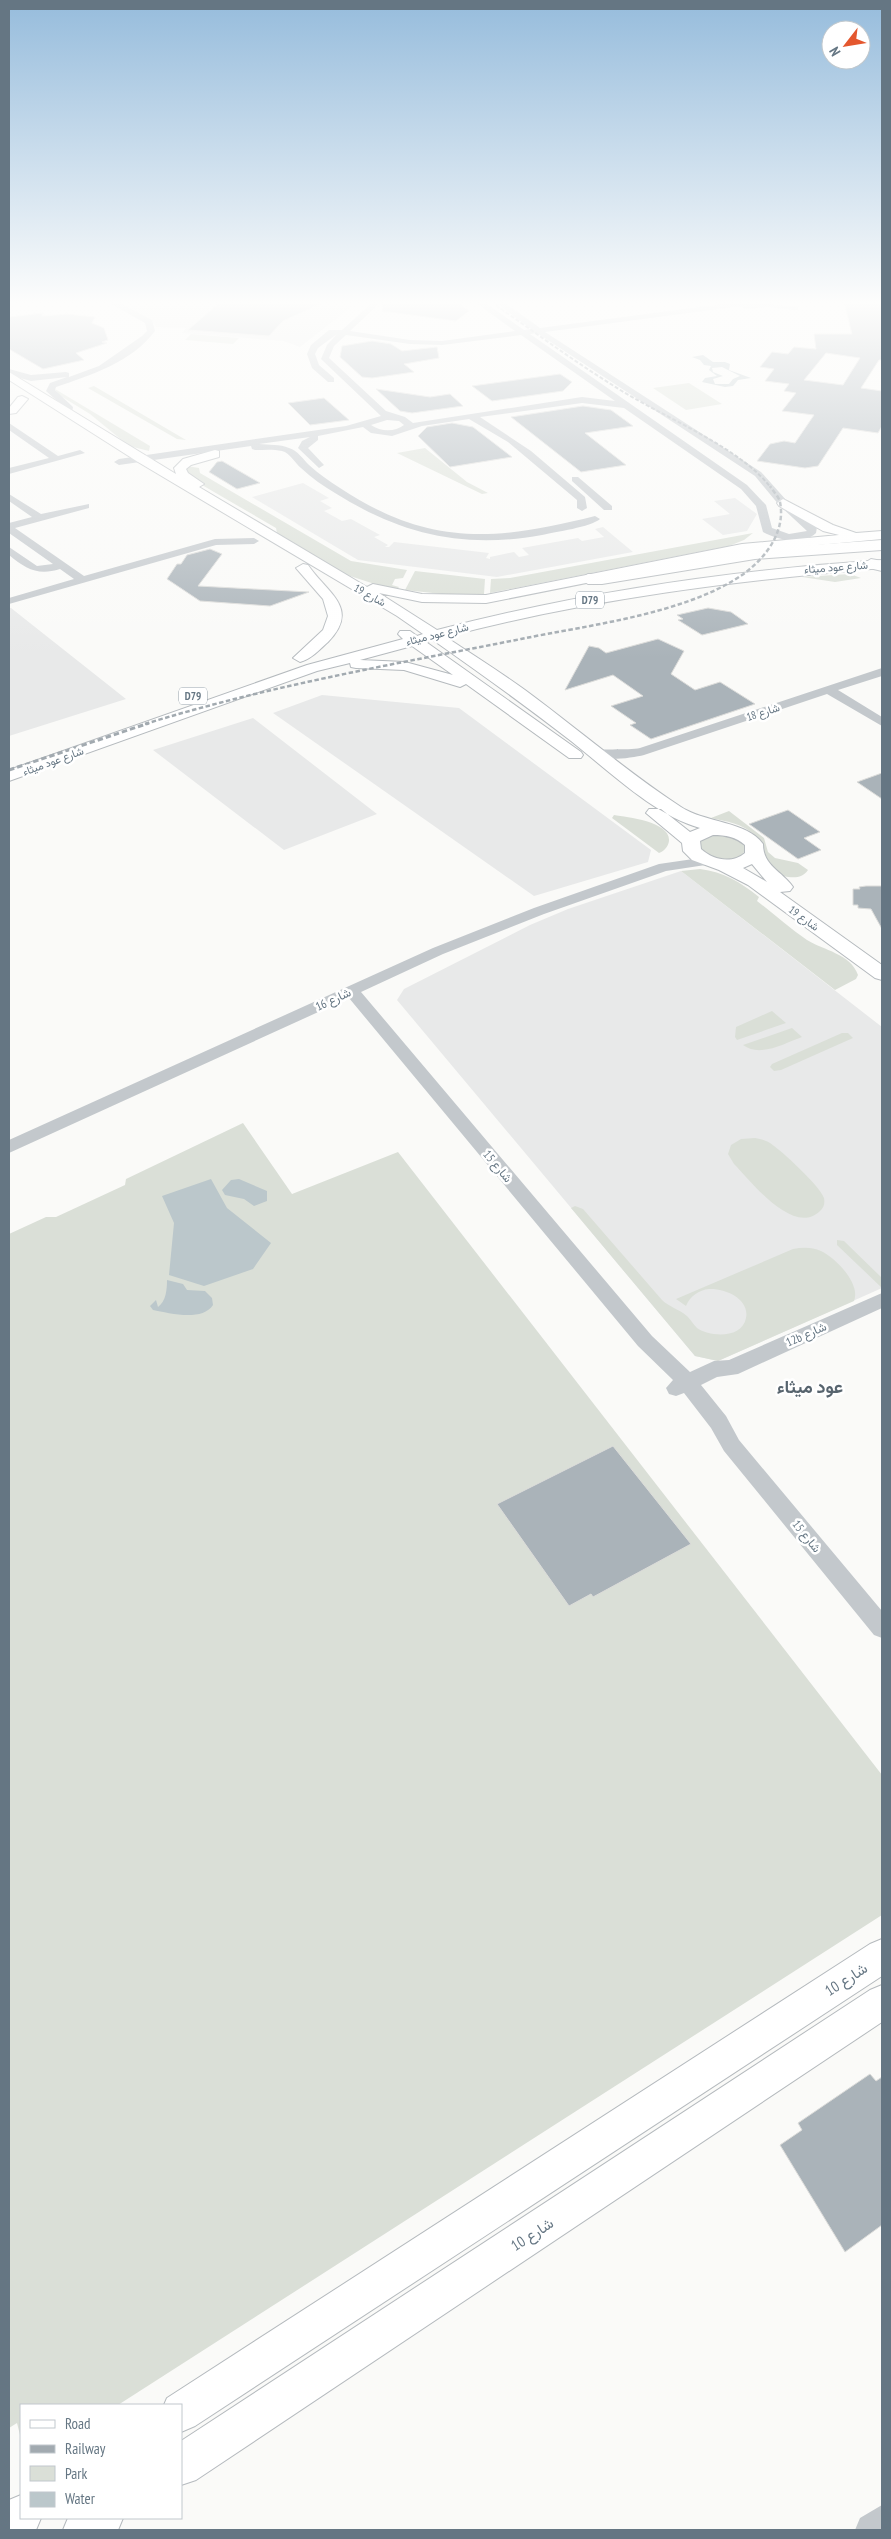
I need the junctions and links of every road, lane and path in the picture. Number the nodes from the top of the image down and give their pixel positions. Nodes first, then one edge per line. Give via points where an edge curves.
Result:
1 (83, 420) edge
2 (378, 420) edge
3 (402, 420) edge
4 (445, 420) edge
5 (481, 420) edge
6 (502, 420) edge
7 (649, 420) edge
8 (675, 420) edge
9 (368, 422) junction
10 (9, 426) edge
11 (408, 427) junction
12 (374, 431) junction
13 (316, 438) junction
14 (506, 438) junction
15 (255, 447) junction
16 (125, 448) junction
17 (537, 448) junction
18 (80, 453) dead end
19 (184, 453) junction
20 (107, 454) dead end
21 (215, 454) junction
22 (57, 459) junction
23 (146, 461) junction
24 (126, 466) joint
25 (9, 471) edge
26 (327, 484) junction
27 (167, 490) dead end
28 (9, 497) edge
29 (370, 498) junction
30 (217, 503) junction
31 (783, 503) junction
32 (85, 506) dead end
33 (608, 508) junction
34 (580, 510) junction
35 (358, 517) dead end
36 (383, 517) junction
37 (40, 518) junction
38 (595, 519) junction
39 (765, 526) junction
40 (10, 529) edge
41 (228, 532) dead end
42 (500, 538) junction
43 (880, 539) edge
44 (254, 541) junction
45 (215, 542) junction
46 (489, 546) dead end
47 (9, 550) edge
48 (749, 551) junction
49 (882, 552) edge
50 (63, 565) junction
51 (878, 565) edge
52 (303, 568) junction
53 (330, 571) junction
54 (588, 579) joint
55 (82, 580) junction
56 (612, 583) junction
57 (339, 592) dead end
58 (9, 601) edge
59 (527, 612) junction
60 (458, 613) dead end
61 (428, 626) junction
62 (412, 640) junction
63 (356, 641) dead end
64 (306, 663) junction
65 (882, 672) edge
66 (829, 690) junction
67 (484, 692) junction
68 (519, 693) junction
69 (882, 722) edge
70 (644, 751) junction
71 (596, 753) junction
72 (9, 760) edge
73 (620, 772) junction
74 (9, 776) edge
75 (721, 829) junction
76 (691, 844) junction
77 (754, 854) junction
78 (716, 863) junction
79 (664, 867) junction
80 (882, 959) edge
81 (882, 974) edge
82 (351, 990) junction
83 (9, 1147) edge
84 (882, 1300) edge
85 (645, 1341) joint
86 (685, 1390) junction
87 (882, 1628) edge
88 (882, 1956) edge
89 (882, 2002) edge
90 (182, 2411) edge
91 (182, 2465) edge
92 (20, 2517) edge
93 (100, 2519) edge
94 (882, 2522) edge
95 (9, 2525) edge
96 (84, 2530) edge
97 (872, 2530) edge

1 - 16 main road, شارع 19
2 - 9 street
3 - 11 street
4 - 11 street
5 - 14 street
6 - 17 street
7 - 39 street via 751,493 761,505
8 - 31 street via 758,474
9 - 12 street via 367,428
9 - 19 street via 347,429
10 - 22 street
11 - 12 street via 394,432
12 - 13 street
13 - 15 street
13 - 29 street via 303,446 306,453 330,475
14 - 17 street via 513,437
14 - 34 street via 580,497 584,502
15 - 21 street
15 - 26 street via 287,450
16 - 19 main road
16 - 23 main road, شارع 19
17 - 33 street
18 - 22 street
19 - 23 street
20 - 24 main road
21 - 23 street
21 - 30 main road via 184,464 179,470 213,493
22 - 25 street
23 - 24 street
23 - 30 main road, شارع 19
26 - 29 street via 336,483 360,497
26 - 36 street
27 - 44 main road, شارع 19
28 - 37 street
29 - 34 street via 424,524 466,532 557,520
30 - 53 main road, شارع 19
31 - 39 street via 809,525 811,533 783,536 773,534
31 - 43 main road via 836,531
32 - 37 street
33 - 34 street via 595,505
33 - 38 street via 612,511 611,516
34 - 38 street via 582,516
35 - 36 street
36 - 42 street via 395,528 445,537
37 - 40 street
38 - 42 street
39 - 48 main road via 761,538
40 - 50 street
41 - 45 street
42 - 46 street
43 - 48 highway
44 - 45 street
44 - 52 main road, شارع 19
45 - 55 street
47 - 50 street via 37,570
48 - 54 highway
49 - 56 main road, شارع عود ميثاء / D79 via 739,562
50 - 55 street
51 - 59 main road, شارع عود ميثاء / D79 via 747,576
52 - 57 main road, شارع 19
52 - 64 main road via 329,598 336,614 328,634
53 - 54 main road via 383,591 454,600 501,596
53 - 61 main road, شارع 19
55 - 58 street
56 - 60 main road, شارع عود ميثاء / D79 via 519,598
56 - 61 main road via 593,591
59 - 61 main road, شارع عود ميثاء / D79
59 - 68 main road via 516,619 478,630 469,639 473,647 520,681 523,690
61 - 62 main road, شارع عود ميثاء / D79
61 - 62 main road, شارع عود ميثاء / D79 via 392,630
61 - 68 main road, شارع 19
62 - 64 main road, شارع عود ميثاء / D79
62 - 67 main road
63 - 64 main road, شارع عود ميثاء / D79
64 - 67 main road via 405,666 447,677
64 - 72 main road, شارع عود ميثاء / D79
64 - 74 main road, شارع عود ميثاء / D79
65 - 66 street, شارع 18
66 - 69 street
66 - 70 street, شارع 18
67 - 76 main road via 577,756
68 - 71 main road, شارع 19
70 - 71 street, شارع 18 via 627,755
70 - 73 street, شارع 18 via 631,759
71 - 73 main road, شارع 19
73 - 75 main road, شارع 19 via 687,818
75 - 76 main road via 702,832
75 - 77 main road, شارع 19 via 738,832 750,840 754,844
76 - 78 main road, شارع 19 via 696,854
76 - 79 street, شارع 16
77 - 78 main road via 743,862
77 - 80 main road, شارع 19 via 772,878
78 - 79 street, شارع 16
78 - 81 main road, شارع 19 via 754,881
79 - 82 street, شارع 16 via 493,929
82 - 83 street, شارع 16
82 - 85 street, شارع 15
84 - 86 street, 12b شارع via 731,1368 724,1377
85 - 86 street, شارع 15 via 649,1355
86 - 87 street, شارع 15 via 714,1434 731,1444
88 - 90 main road, شارع 10
89 - 91 main road, شارع 10
92 - 95 main road
93 - 96 main road
94 - 97 street

